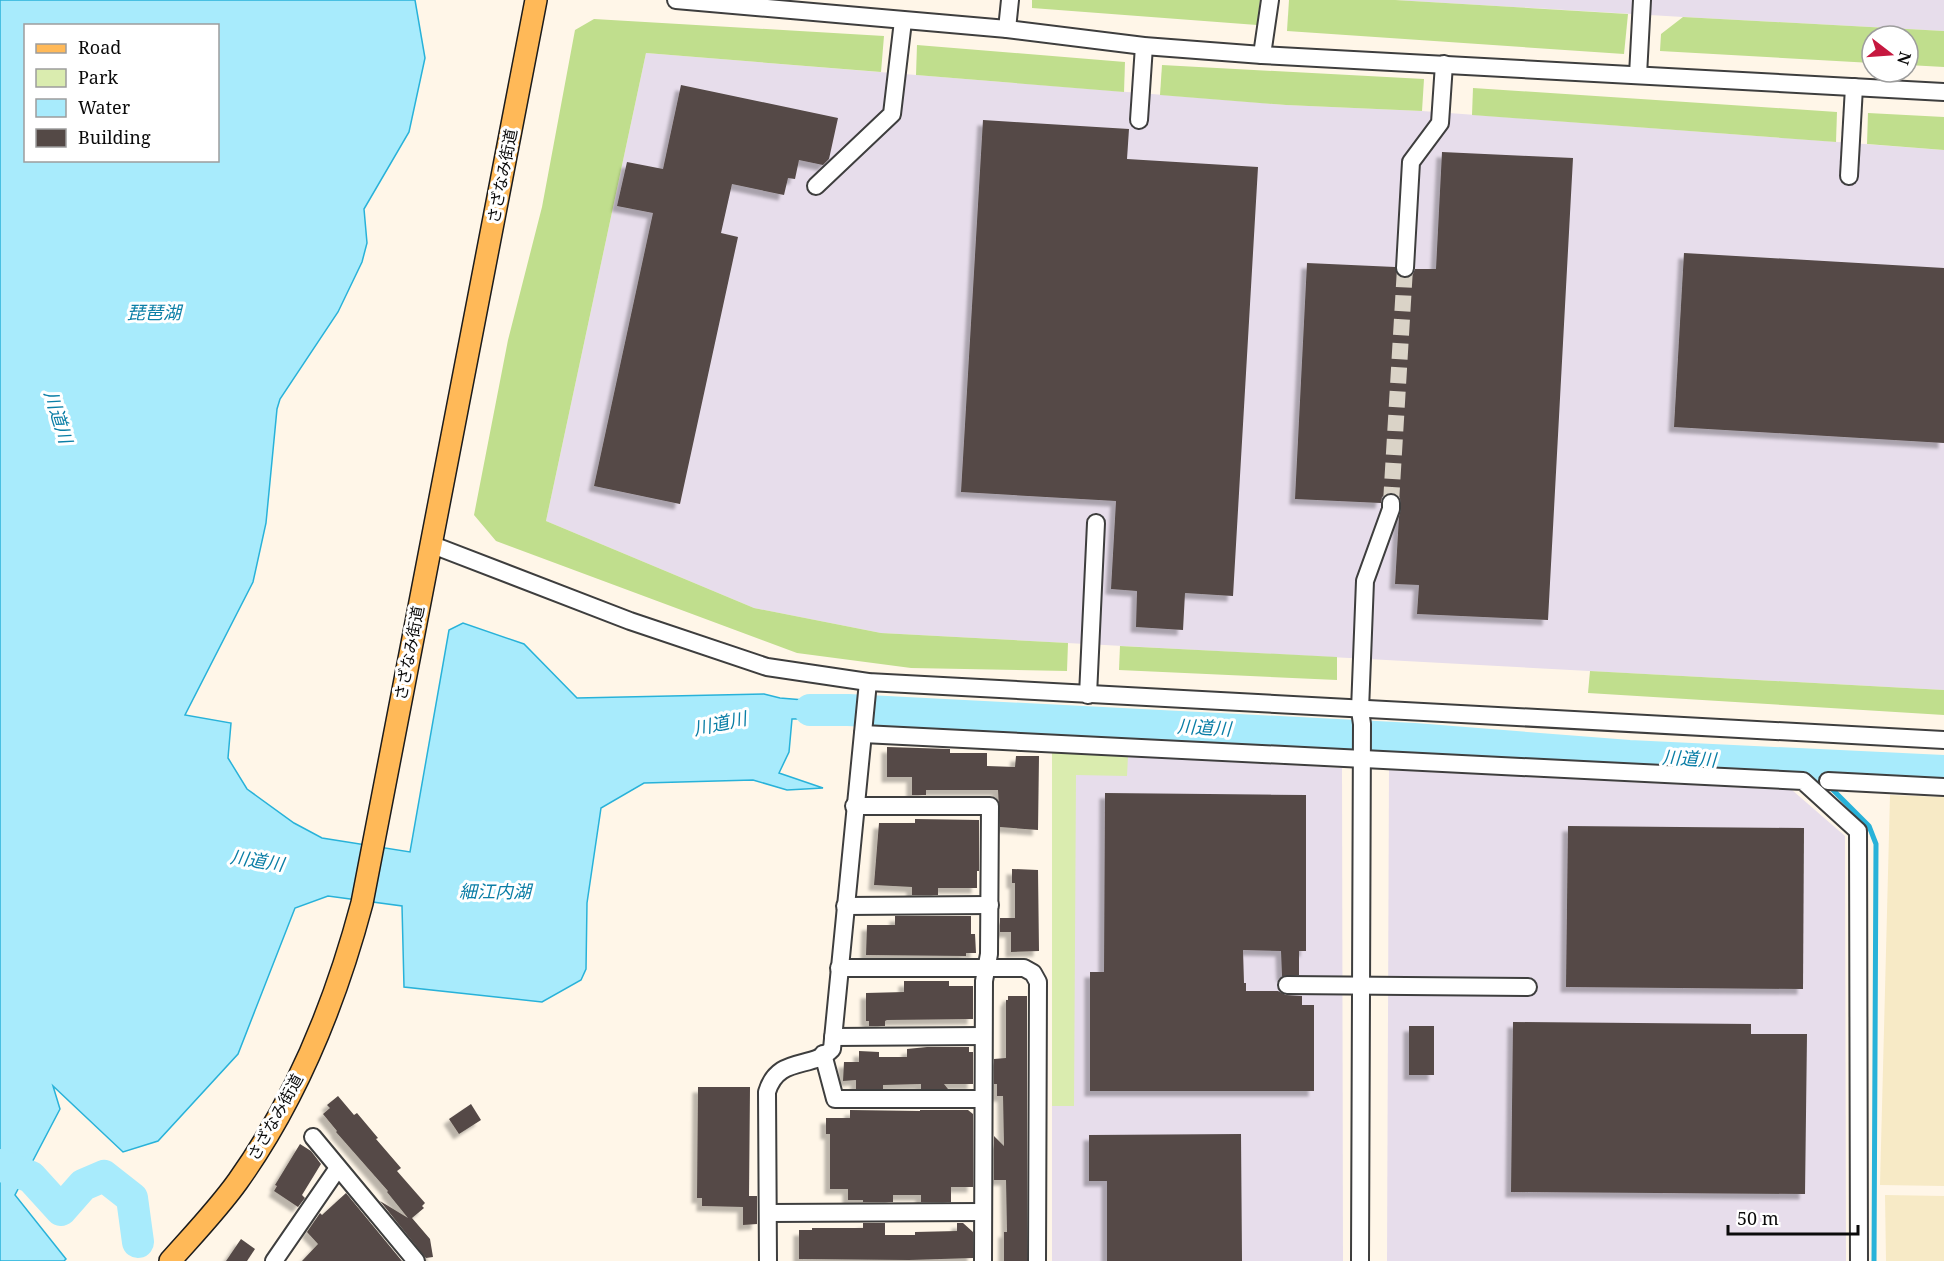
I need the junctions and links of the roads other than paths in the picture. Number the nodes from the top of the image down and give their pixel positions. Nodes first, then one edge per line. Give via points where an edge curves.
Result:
1 (536, 0) edge
2 (676, 0) edge
3 (1010, 0) edge
4 (1270, 0) edge
5 (1642, 0) edge
6 (903, 21) junction
7 (1007, 29) junction
8 (1144, 46) junction
9 (1262, 55) junction
10 (1444, 64) junction
11 (1638, 75) junction
12 (1854, 87) junction
13 (1944, 92) edge
14 (1139, 120) dead end
15 (1849, 176) dead end
16 (816, 186) dead end
17 (1405, 268) tunnel mouth
18 (1391, 504) tunnel mouth
19 (1096, 523) dead end
20 (430, 544) junction
21 (867, 690) junction
22 (1088, 695) junction
23 (1361, 717) junction
24 (863, 730) junction
25 (1944, 740) edge
26 (1361, 755) junction
27 (1828, 781) dead end
28 (1944, 787) edge
29 (854, 806) junction
30 (990, 904) junction
31 (845, 906) junction
32 (839, 968) junction
33 (986, 968) junction
34 (1287, 985) dead end
35 (1360, 986) junction
36 (1527, 987) dead end
37 (983, 1036) junction
38 (833, 1037) junction
39 (823, 1054) junction
40 (983, 1099) junction
41 (313, 1137) dead end
42 (338, 1168) junction
43 (983, 1212) junction
44 (768, 1213) junction
45 (170, 1261) edge
46 (274, 1261) edge
47 (416, 1261) edge
48 (768, 1261) edge
49 (983, 1261) edge
50 (1037, 1261) edge
51 (1360, 1261) edge
52 (1859, 1261) edge

1 - 20 main road, さざなみ街道
2 - 6 street
3 - 7 street
4 - 9 street
5 - 11 street
6 - 7 street
6 - 16 street via 892,114
7 - 8 street
8 - 9 street
8 - 14 street
9 - 10 street
10 - 11 street
10 - 17 street via 1440,123 1411,162
11 - 12 street
12 - 13 street
12 - 15 street
18 - 23 street via 1365,581
19 - 22 street
20 - 21 street via 630,621 767,667
20 - 45 main road, さざなみ街道 via 362,903 328,1011 288,1101 237,1182
21 - 22 street
21 - 24 street
22 - 23 street
23 - 25 street
23 - 26 street
24 - 26 street
24 - 29 street
26 - 35 street
26 - 52 street via 1803,781 1858,831
27 - 28 street
29 - 30 street via 990,806
29 - 31 street
30 - 31 street
30 - 33 street
31 - 32 street
32 - 33 street
32 - 38 street
33 - 37 street
33 - 50 street via 1024,968 1038,982
34 - 35 street
35 - 36 street
35 - 51 street
37 - 38 street
37 - 40 street
38 - 39 street via 832,1048
39 - 40 street via 835,1099
39 - 44 street via 782,1070 768,1087
40 - 43 street
41 - 42 street
42 - 46 street
42 - 47 street
43 - 44 street
43 - 49 street
44 - 48 street

